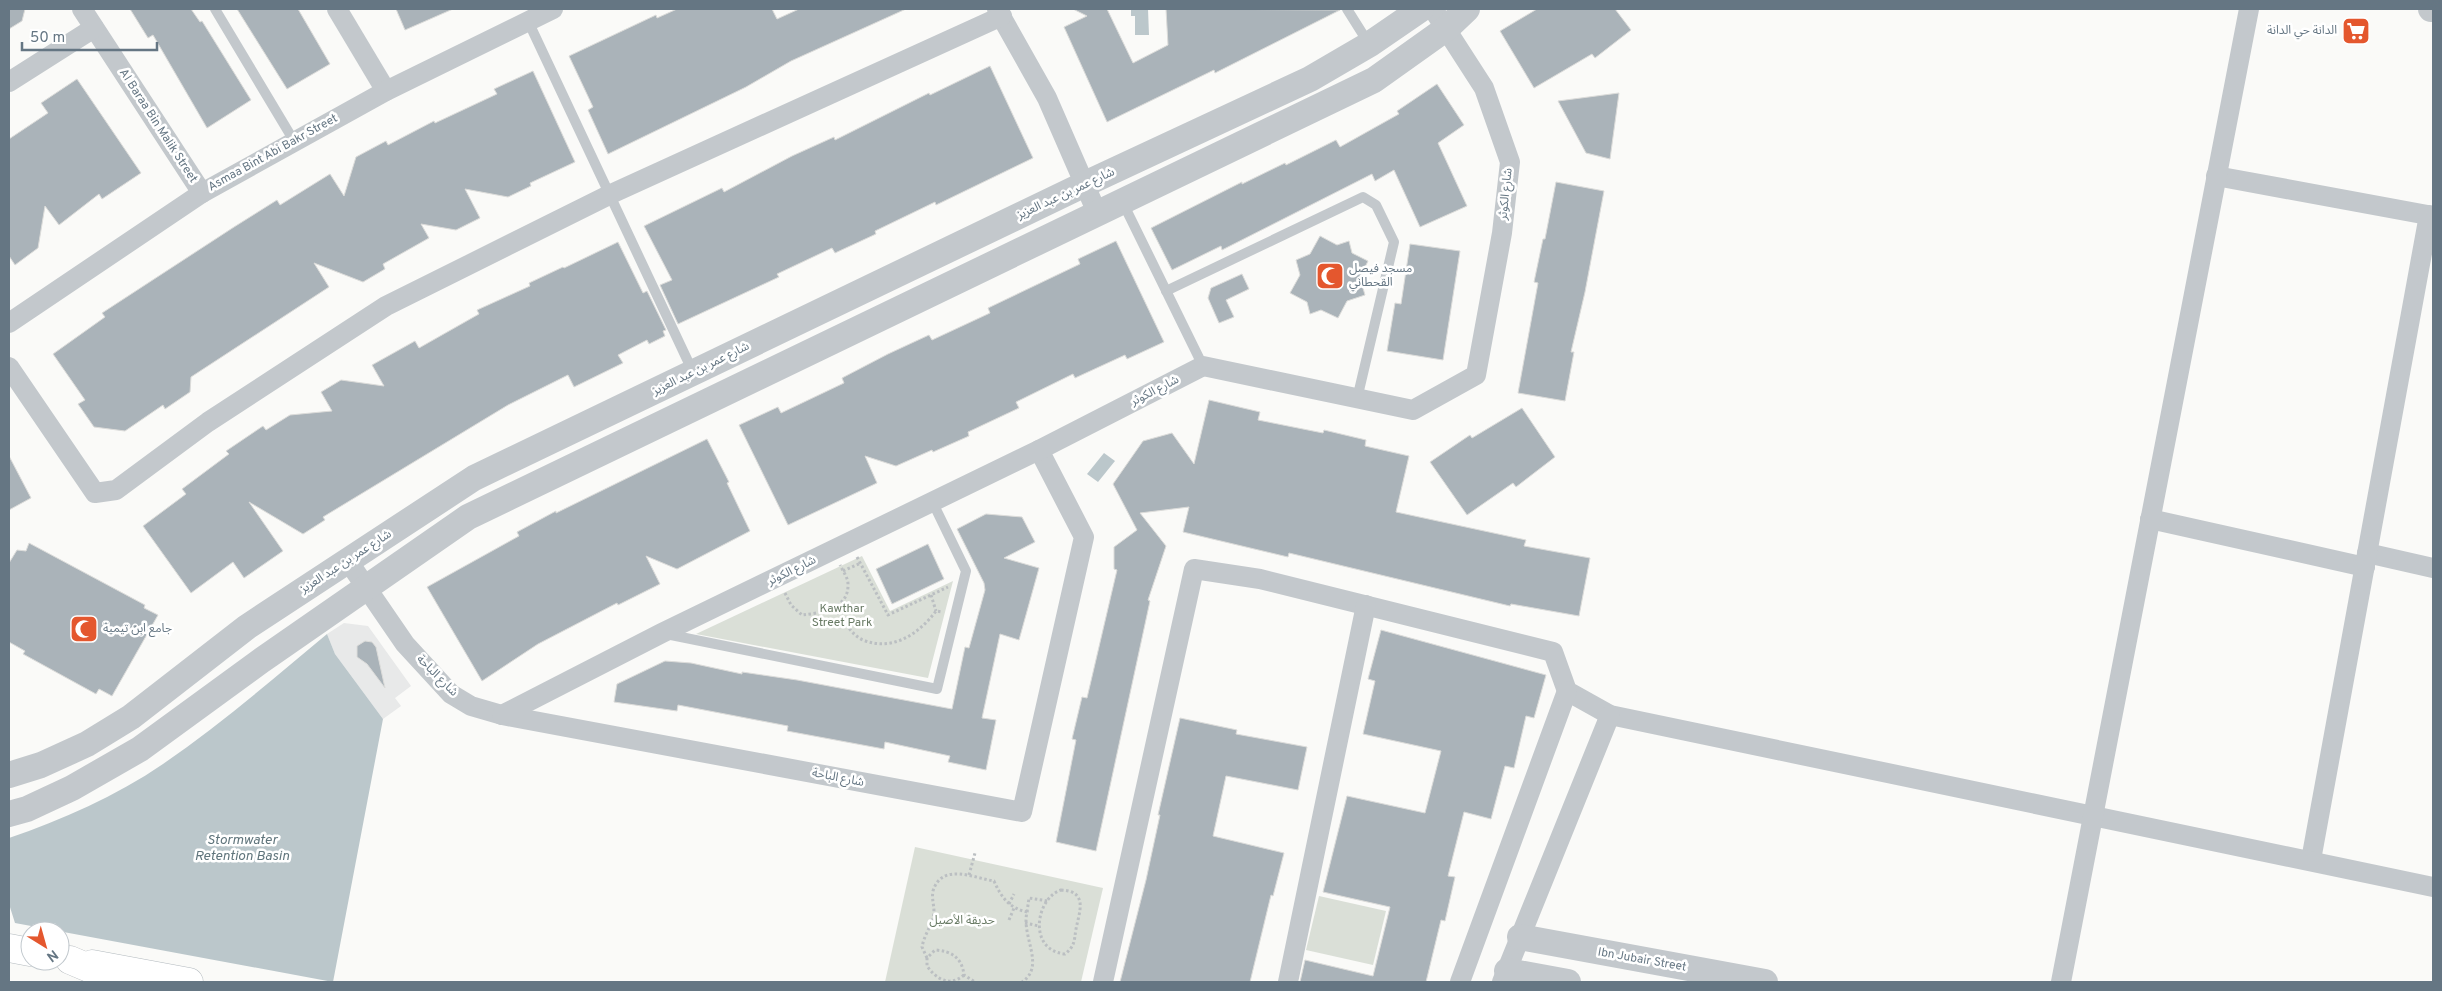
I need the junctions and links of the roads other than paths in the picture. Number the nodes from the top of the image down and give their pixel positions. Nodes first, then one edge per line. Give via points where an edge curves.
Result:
1 (82, 9) edge
2 (215, 9) edge
3 (337, 9) edge
4 (553, 9) edge
5 (1347, 9) edge
6 (1421, 9) edge
7 (1468, 9) edge
8 (2249, 9) edge
9 (1000, 12) edge
10 (1440, 18) edge
11 (528, 21) junction
12 (94, 28) junction
13 (1370, 44) junction
14 (9, 82) edge
15 (386, 91) junction
16 (294, 141) junction
17 (2216, 176) junction
18 (1085, 184) junction
19 (202, 193) junction
20 (611, 194) junction
21 (1122, 202) junction
22 (1098, 215) junction
23 (2431, 216) edge
24 (1166, 291) junction
25 (9, 322) edge
26 (1203, 366) junction
27 (9, 367) edge
28 (694, 373) junction
29 (1357, 399) junction
30 (1039, 450) junction
31 (933, 503) junction
32 (2150, 519) junction
33 (2366, 560) junction
34 (348, 561) junction
35 (2433, 568) edge
36 (366, 588) junction
37 (1366, 606) junction
38 (662, 633) junction
39 (1568, 690) junction
40 (502, 715) junction
41 (1610, 715) junction
42 (13, 769) edge
43 (9, 814) edge
44 (2093, 814) junction
45 (2311, 860) junction
46 (2433, 886) edge
47 (1520, 937) junction
48 (70, 960) edge
49 (70, 961) edge
50 (1504, 977) edge
51 (122, 982) edge
52 (189, 982) edge
53 (1103, 982) edge
54 (1288, 982) edge
55 (1460, 982) edge
56 (1568, 982) edge
57 (1765, 982) edge
58 (2061, 982) edge

1 - 12 street, Al Baraa Bin Malik Street
2 - 16 lane
3 - 15 street
4 - 11 street, Asmaa Bint Abi Bakr Street
5 - 13 lane
6 - 13 street, شارع عمر بن عبد العزيز
7 - 10 street
8 - 17 street
9 - 18 street via 1047,98
9 - 20 street
10 - 21 street via 1374,80
10 - 29 street, شارع الكوثر via 1484,88 1510,162 1502,233 1476,375 1413,410
11 - 15 street, Asmaa Bint Abi Bakr Street
11 - 20 lane
12 - 14 street
12 - 19 street, Al Baraa Bin Malik Street
13 - 18 street, شارع عمر بن عبد العزيز via 1310,80
15 - 16 street, Asmaa Bint Abi Bakr Street
16 - 19 street, Asmaa Bint Abi Bakr Street
17 - 23 street
17 - 32 street
18 - 22 street
18 - 28 street, شارع عمر بن عبد العزيز
19 - 25 street, Asmaa Bint Abi Bakr Street
20 - 27 street via 386,306 208,422 116,490 94,493
20 - 28 lane
21 - 22 street
21 - 24 lane
22 - 36 street via 468,517
23 - 33 street
24 - 26 lane
24 - 29 lane via 1363,197 1376,205 1394,242
26 - 29 street, شارع الكوثر
26 - 30 street, شارع الكوثر
28 - 34 street, شارع عمر بن عبد العزيز via 474,478
30 - 31 street, شارع الكوثر
30 - 40 street, شارع الباحة via 1084,537 1022,812
31 - 38 street, شارع الكوثر
31 - 38 lane via 966,571 937,689
32 - 33 street
32 - 44 street
33 - 35 street
33 - 45 street
34 - 36 street, شارع الباحة
34 - 42 street, شارع عمر بن عبد العزيز via 247,627 131,717 87,744 40,765
36 - 40 street, شارع الباحة via 405,644 451,694 471,706
36 - 43 street via 140,749 72,788
37 - 39 street via 1553,652
37 - 53 street via 1260,580 1194,569
37 - 54 street
38 - 40 street, شارع الكوثر
39 - 41 street
39 - 55 street
41 - 44 street
41 - 47 street
44 - 45 street
44 - 58 street
45 - 46 street
47 - 50 street
47 - 57 street, Ibn Jubair Street
48 - 52 main road
49 - 51 main road
50 - 56 street

